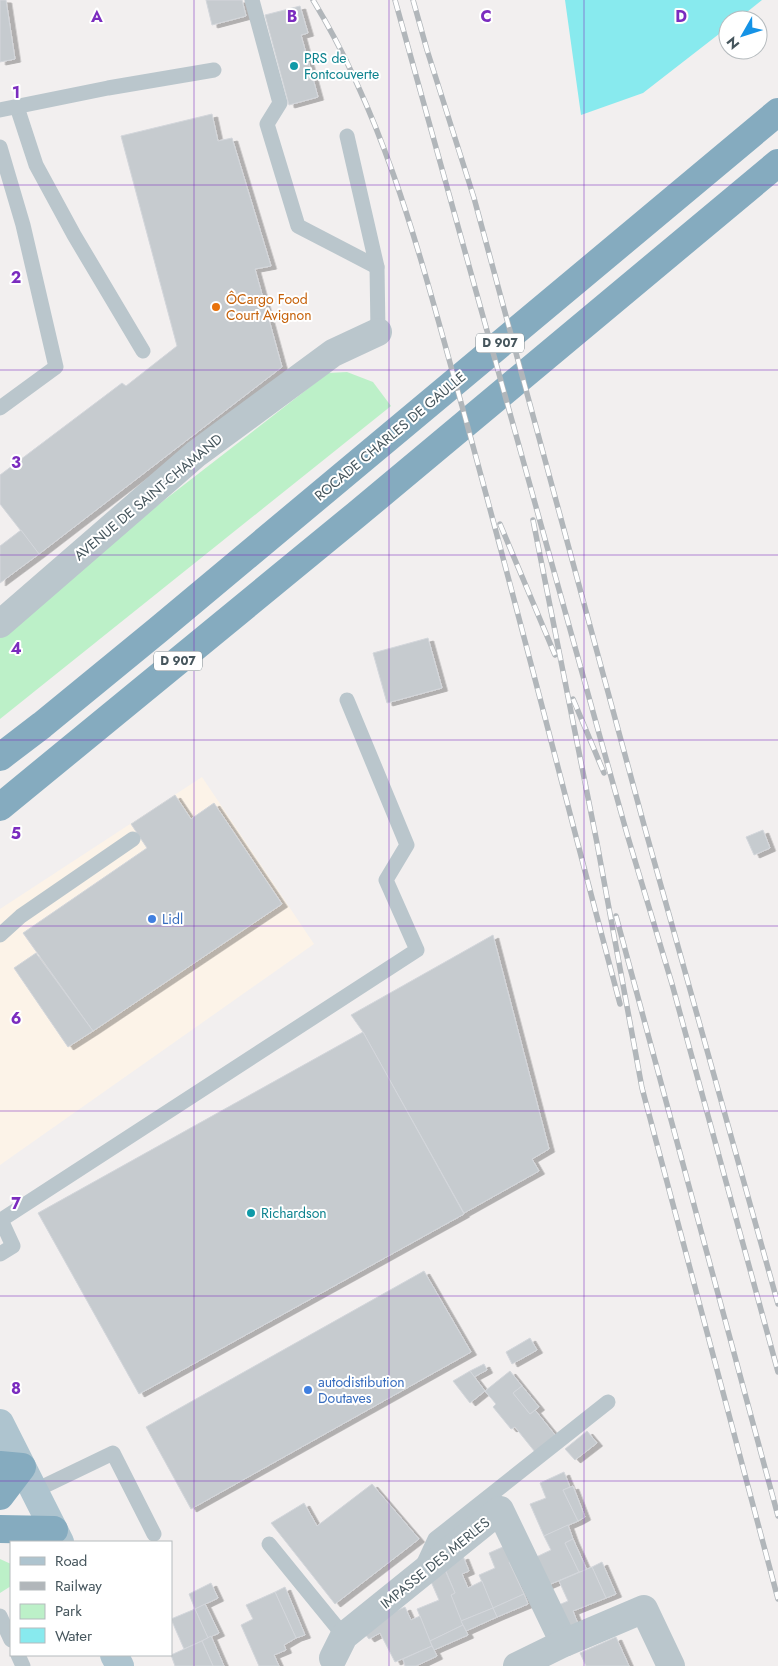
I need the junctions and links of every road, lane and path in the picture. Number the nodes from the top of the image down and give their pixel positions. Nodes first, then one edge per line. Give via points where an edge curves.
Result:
1 (252, 0) edge
2 (214, 70) dead end
3 (17, 107) junction
4 (0, 110) edge
5 (778, 112) edge
6 (347, 136) dead end
7 (0, 147) edge
8 (778, 163) edge
9 (377, 267) junction
10 (378, 332) joint
11 (143, 351) dead end
12 (0, 408) edge
13 (0, 624) edge
14 (347, 700) dead end
15 (0, 757) edge
16 (0, 807) edge
17 (134, 839) dead end
18 (0, 935) edge
19 (0, 1254) edge
20 (608, 1402) dead end
21 (0, 1423) edge
22 (19, 1474) edge
23 (0, 1496) edge
24 (0, 1529) edge
25 (154, 1534) dead end
26 (57, 1536) edge
27 (269, 1544) dead end
28 (418, 1576) junction
29 (0, 1616) edge
30 (10, 1638) edge
31 (564, 1643) junction
32 (336, 1657) edge
33 (517, 1666) edge
34 (671, 1666) edge

1 - 9 lane via 280,102 268,124 298,226
2 - 3 lane
3 - 4 lane
3 - 11 lane via 36,165
5 - 15 highway, ROCADE CHARLES DE GAULLE / D 907 via 158,630
6 - 9 lane
7 - 12 lane via 23,225 56,367
8 - 16 highway, D 907
9 - 10 lane
10 - 13 street, AVENUE DE SAINT-CHAMAND via 333,353 196,454
14 - 19 lane via 407,845 386,880 418,950 1,1220 13,1246
17 - 18 lane via 21,916
20 - 28 lane via 435,1539
21 - 22 main road
22 - 23 highway
22 - 25 lane via 113,1453
22 - 26 main road
24 - 26 highway
27 - 32 lane
28 - 31 street, IMPASSE DES MERLES via 500,1510
28 - 32 street, IMPASSE DES MERLES
29 - 30 lane
31 - 33 street
31 - 34 street via 644,1609

